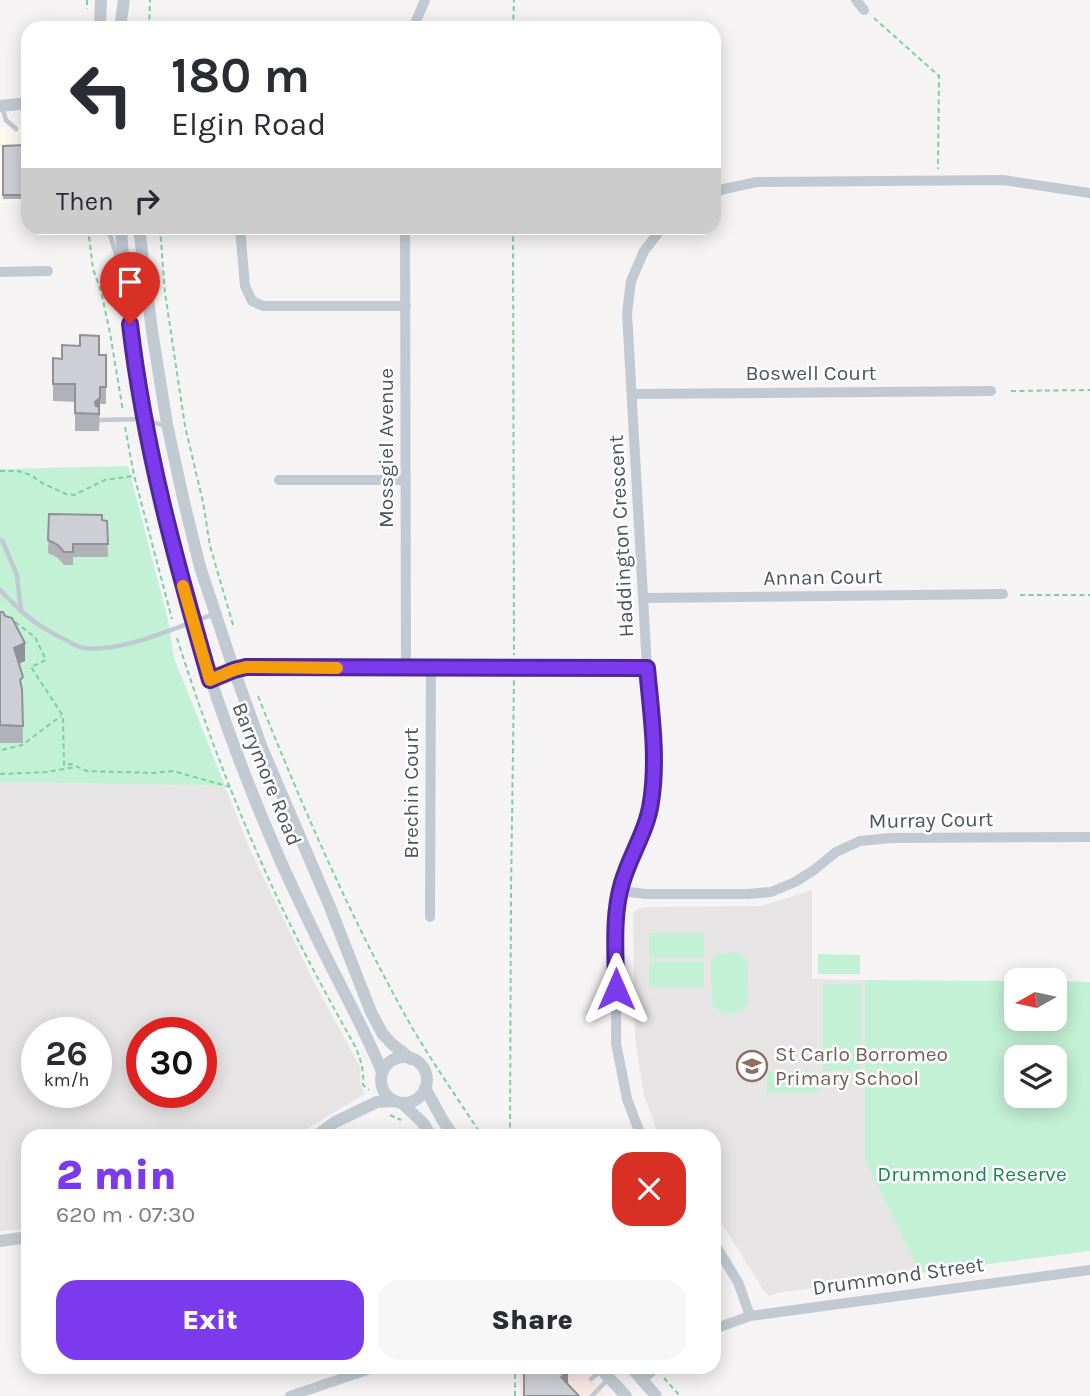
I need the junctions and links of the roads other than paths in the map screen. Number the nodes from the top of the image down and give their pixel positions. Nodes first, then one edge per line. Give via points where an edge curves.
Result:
1 (101, 0) edge
2 (124, 0) edge
3 (425, 0) edge
4 (856, 0) edge
5 (864, 9) road end
6 (100, 21) edge
7 (121, 21) edge
8 (416, 21) edge
9 (1, 106) edge
10 (21, 106) edge
11 (16, 129) dead end
12 (721, 190) edge
13 (1090, 193) edge
14 (110, 235) edge
15 (122, 235) edge
16 (140, 235) edge
17 (241, 235) edge
18 (405, 235) edge
19 (657, 235) edge
20 (48, 271) dead end
21 (0, 272) edge
22 (125, 282) junction
23 (405, 306) junction
24 (991, 391) dead end
25 (632, 394) junction
26 (144, 419) junction
27 (100, 420) edge
28 (168, 428) junction
29 (279, 480) dead end
30 (406, 480) junction
31 (0, 541) edge
32 (0, 590) edge
33 (1003, 594) dead end
34 (644, 598) junction
35 (22, 612) junction
36 (215, 614) junction
37 (193, 621) junction
38 (406, 668) junction
39 (431, 668) junction
40 (647, 668) junction
41 (234, 670) junction
42 (210, 680) junction
43 (1090, 837) edge
44 (620, 891) junction
45 (430, 917) dead end
46 (411, 1059) junction
47 (381, 1077) junction
48 (425, 1088) junction
49 (398, 1102) junction
50 (353, 1113) junction
51 (326, 1129) edge
52 (427, 1129) edge
53 (448, 1129) edge
54 (638, 1129) edge
55 (21, 1238) edge
56 (0, 1241) edge
57 (721, 1254) edge
58 (1090, 1270) edge
59 (750, 1316) junction
60 (721, 1326) edge
61 (355, 1374) edge
62 (600, 1374) edge
63 (602, 1374) edge
64 (605, 1374) edge
65 (636, 1374) edge
66 (649, 1374) edge
67 (591, 1379) dead end
68 (641, 1380) junction
69 (625, 1395) edge
70 (290, 1396) edge
71 (592, 1396) edge
72 (656, 1396) edge

1 - 6 street
2 - 7 street
3 - 8 street
4 - 5 street
9 - 10 street
9 - 11 lane
12 - 13 street via 757,182 1003,180
14 - 22 lane
15 - 22 street, Barrymore Road
16 - 28 street, Barrymore Road
17 - 23 street via 245,286 252,301 263,306
18 - 23 street, Mossgiel Avenue
19 - 25 street, Haddington Crescent via 631,281 627,313
20 - 21 street
22 - 26 street, Barrymore Road
23 - 30 street, Mossgiel Avenue
24 - 25 street, Boswell Court
25 - 34 street, Haddington Crescent
26 - 27 lane
26 - 28 lane
26 - 37 street, Barrymore Road
28 - 36 street, Barrymore Road
29 - 30 street
30 - 38 street, Mossgiel Avenue
31 - 35 lane via 17,575
32 - 35 lane
33 - 34 street, Annan Court
34 - 40 street, Haddington Crescent
35 - 37 lane via 44,630 82,648 112,648
36 - 37 lane
36 - 41 street, Barrymore Road
37 - 42 street, Barrymore Road
38 - 39 street
38 - 41 street
39 - 40 street
39 - 45 street, Brechin Court
40 - 44 street, Haddington Crescent via 655,772 651,805
41 - 42 street
41 - 46 street, Barrymore Road via 372,1012 382,1033
42 - 47 street, Barrymore Road via 281,862
43 - 44 street, Murray Court via 860,841 836,852 795,882 771,891
44 - 54 street, Haddington Crescent via 616,909 617,1043 627,1099
46 - 47 street via 391,1061
46 - 48 street via 425,1071
47 - 49 street via 387,1096
47 - 50 street via 373,1096
48 - 49 street via 416,1100
48 - 53 street
49 - 50 street via 377,1102
49 - 52 street
50 - 51 street
55 - 56 street
57 - 59 street via 738,1282
58 - 59 street, Drummond Street
59 - 60 street, Drummond Street
61 - 70 street
62 - 67 lane
63 - 71 lane
64 - 69 street
65 - 68 street
66 - 68 street
68 - 69 street
68 - 72 street

